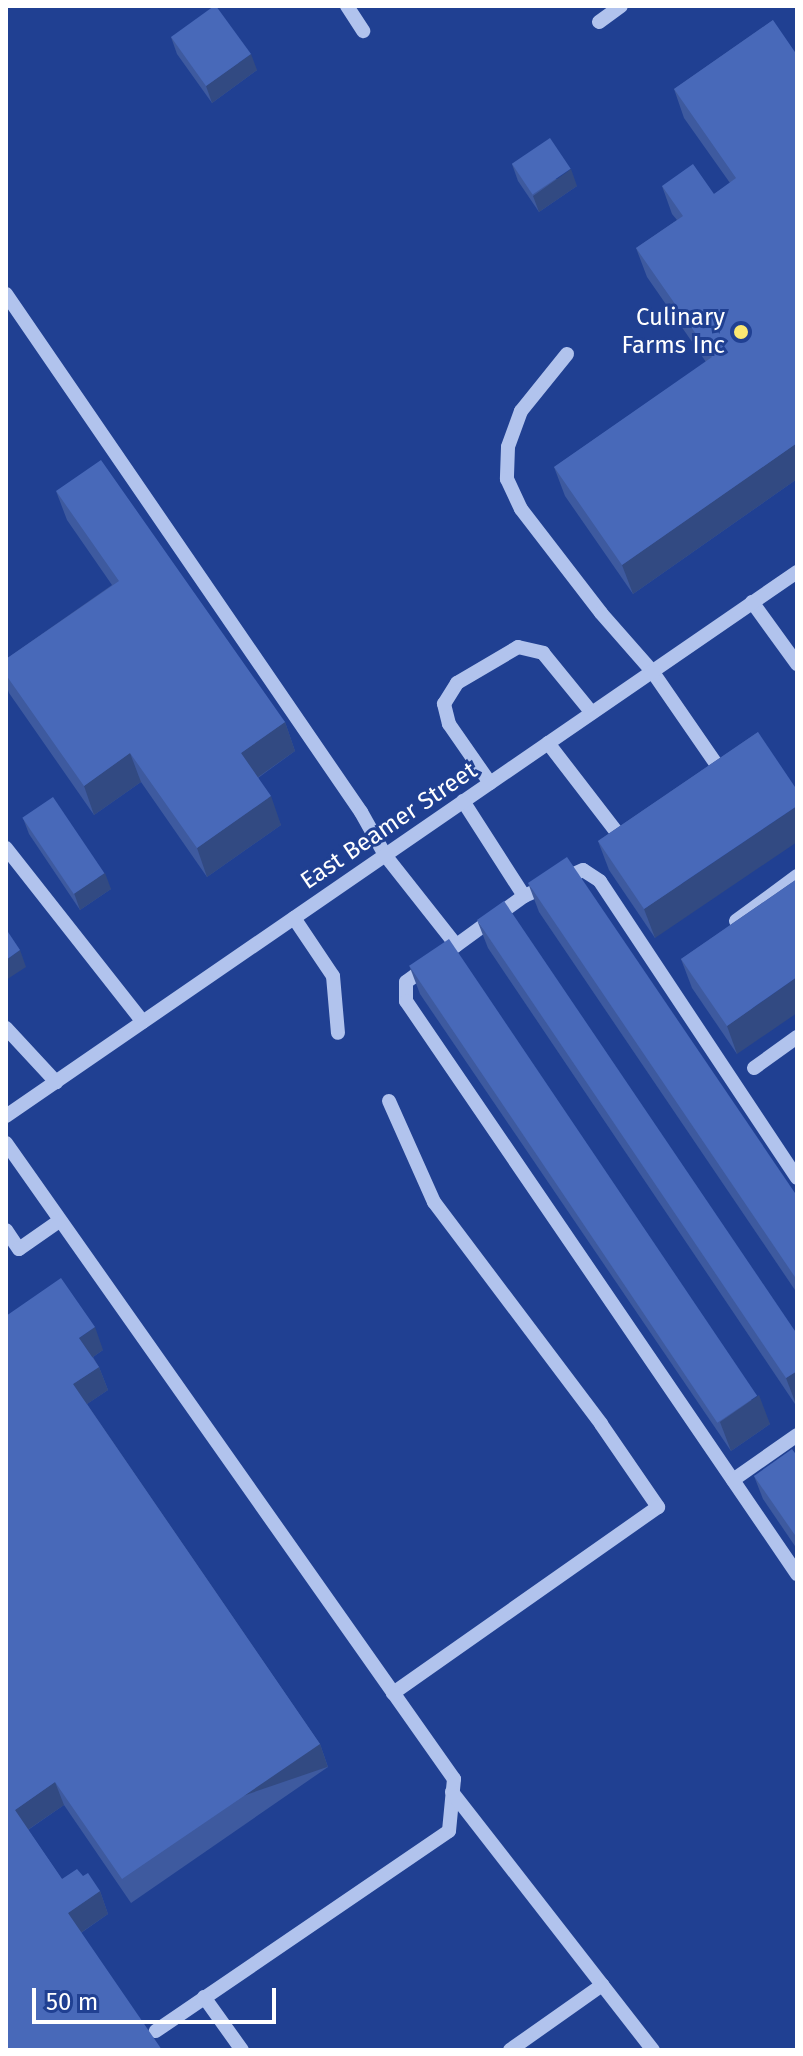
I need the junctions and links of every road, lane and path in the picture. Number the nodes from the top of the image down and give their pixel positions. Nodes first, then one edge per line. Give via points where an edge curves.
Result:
1 (347, 6) edge
2 (621, 6) edge
3 (599, 22) dead end
4 (363, 31) dead end
5 (6, 294) edge
6 (567, 354) dead end
7 (797, 572) edge
8 (752, 602) junction
9 (797, 664) edge
10 (652, 671) junction
11 (592, 713) junction
12 (548, 743) junction
13 (708, 780) edge
14 (490, 783) junction
15 (463, 801) junction
16 (634, 831) edge
17 (6, 848) edge
18 (385, 855) junction
19 (797, 876) edge
20 (524, 896) junction
21 (294, 918) junction
22 (720, 933) edge
23 (456, 945) junction
24 (143, 1022) junction
25 (6, 1028) edge
26 (338, 1033) dead end
27 (797, 1037) edge
28 (754, 1068) dead end
29 (56, 1082) junction
30 (389, 1101) dead end
31 (6, 1116) edge
32 (6, 1143) edge
33 (797, 1178) edge
34 (59, 1221) junction
35 (6, 1230) edge
36 (797, 1435) edge
37 (733, 1480) junction
38 (797, 1574) edge
39 (393, 1693) junction
40 (452, 1792) junction
41 (602, 1985) junction
42 (204, 1997) junction
43 (156, 2031) dead end
44 (242, 2050) edge
45 (510, 2050) edge
46 (653, 2050) edge

1 - 4 street
2 - 3 street
5 - 18 street via 361,812
6 - 10 street via 521,411 508,447 507,479 521,509
7 - 8 street, East Beamer Street
8 - 9 street
8 - 10 street, East Beamer Street
10 - 11 street, East Beamer Street
10 - 13 street via 721,771
11 - 12 street, East Beamer Street
11 - 14 street via 543,653 518,647 457,683 444,704 449,724
12 - 14 street, East Beamer Street
12 - 16 street via 622,839
14 - 15 street, East Beamer Street
15 - 18 street, East Beamer Street
15 - 20 street
17 - 24 street
18 - 21 street, East Beamer Street
18 - 23 street
19 - 22 street
20 - 23 street
20 - 33 street via 583,870 600,881
21 - 24 street, East Beamer Street
21 - 26 street via 333,976
23 - 37 street via 406,982 406,1001
24 - 29 street, East Beamer Street
25 - 29 street
27 - 28 street
29 - 31 street, East Beamer Street
30 - 39 street via 434,1202 658,1507
32 - 34 street
34 - 35 street via 19,1249
34 - 39 street
36 - 37 street
37 - 38 street
39 - 40 street via 454,1779
40 - 41 street
40 - 42 street via 449,1831
41 - 45 street
41 - 46 street
42 - 43 street
42 - 44 street

